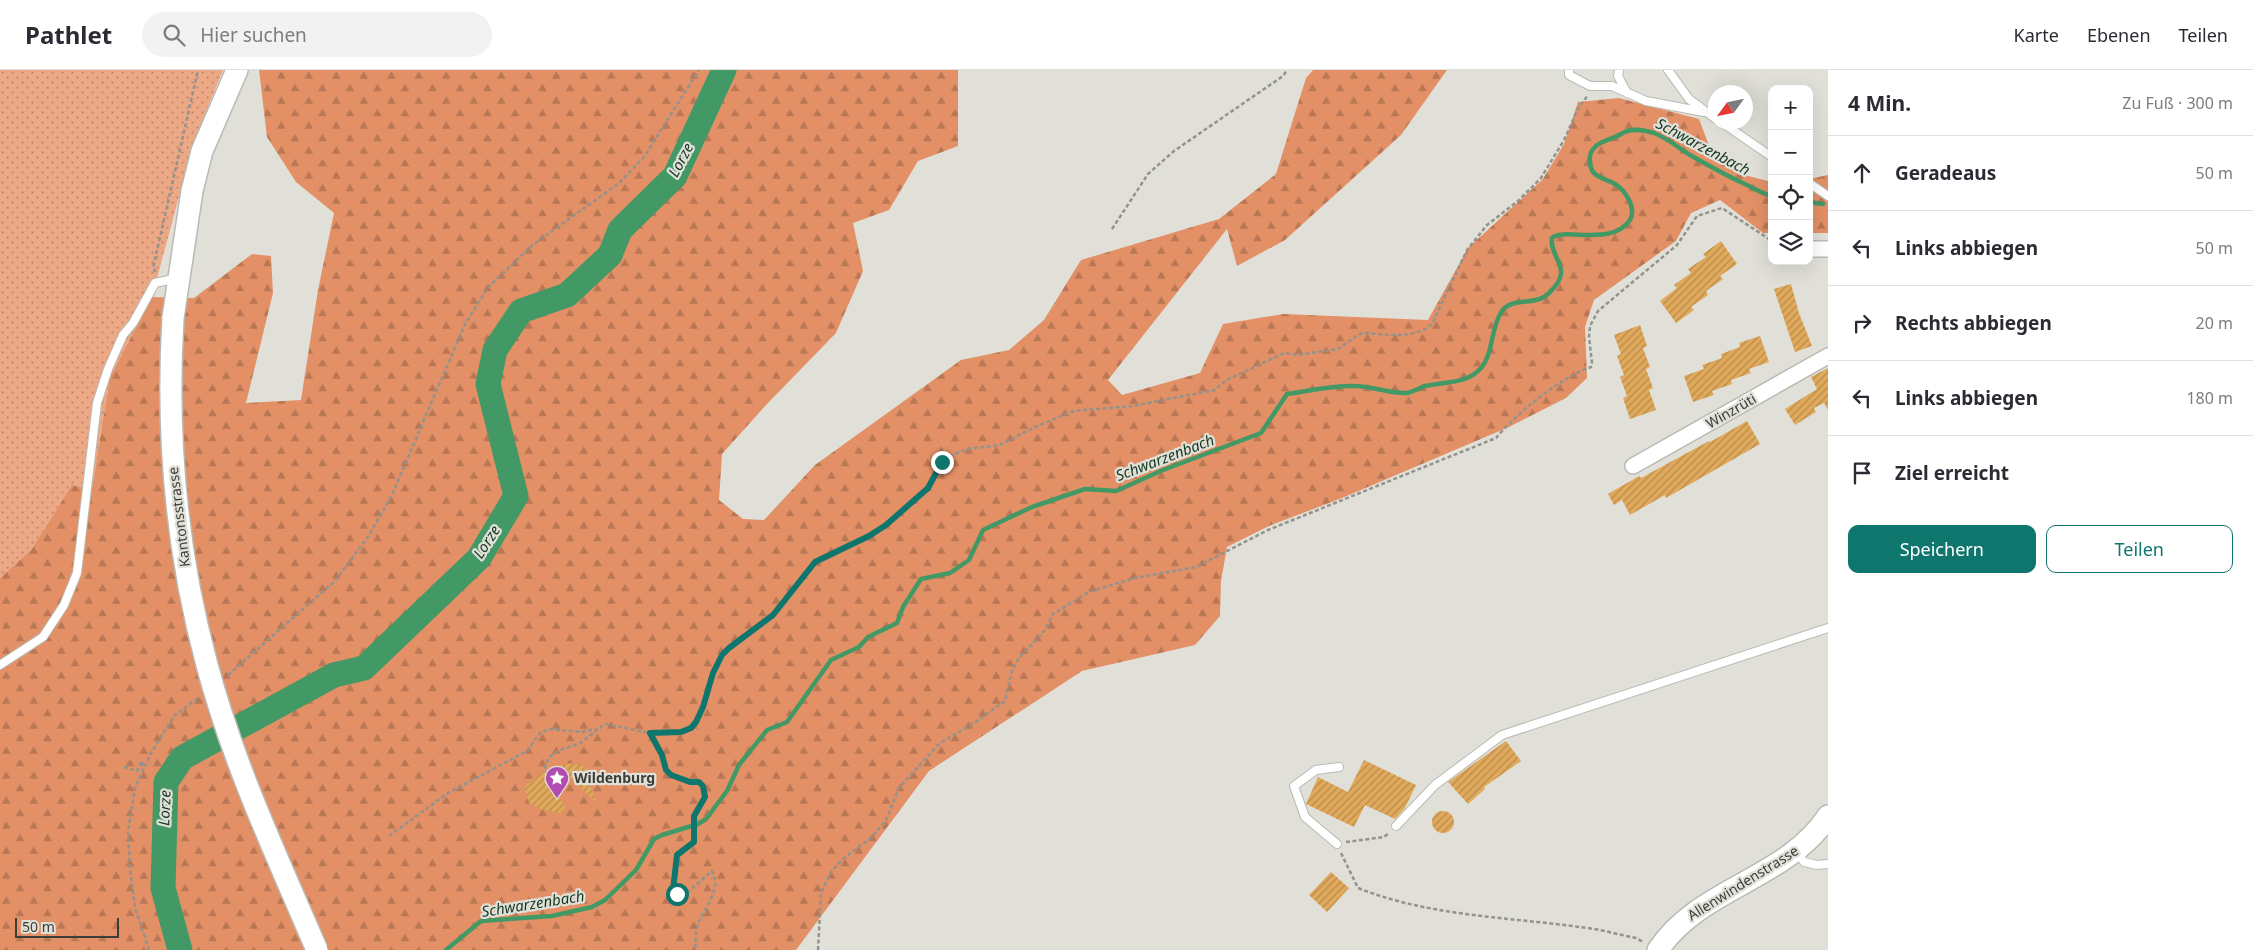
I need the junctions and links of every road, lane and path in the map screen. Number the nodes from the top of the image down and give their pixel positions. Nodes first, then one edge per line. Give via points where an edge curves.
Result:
1 (198, 70) edge
2 (237, 70) edge
3 (699, 70) edge
4 (1287, 70) edge
5 (1569, 70) edge
6 (1619, 70) edge
7 (1668, 70) edge
8 (1590, 86) junction
9 (1627, 93) junction
10 (1704, 112) junction
11 (1708, 114) edge
12 (1733, 130) edge
13 (1768, 154) edge
14 (1813, 186) edge
15 (1828, 196) edge
16 (1112, 229) dead end
17 (1768, 238) edge
18 (1828, 248) edge
19 (1813, 249) edge
20 (170, 279) junction
21 (1828, 356) edge
22 (1633, 466) dead end
23 (1828, 628) edge
24 (0, 665) edge
25 (222, 680) dead end
26 (198, 698) dead end
27 (597, 729) junction
28 (650, 733) junction
29 (124, 767) dead end
30 (1339, 767) dead end
31 (143, 770) junction
32 (550, 781) dead end
33 (1828, 816) edge
34 (1396, 826) joint
35 (389, 836) dead end
36 (1336, 844) junction
37 (1797, 852) junction
38 (1828, 864) edge
39 (1654, 948) edge
40 (149, 950) edge
41 (317, 950) edge
42 (695, 950) edge
43 (818, 950) edge

1 - 20 path via 153,268
2 - 20 main road, Kantonsstrasse via 202,151
3 - 25 path via 644,157 618,184 534,244 489,286 465,324 392,495 368,537 335,581
4 - 16 path via 1154,168
5 - 8 lane via 1569,75
6 - 9 lane via 1618,76
7 - 10 lane via 1688,99
8 - 9 lane via 1612,86
8 - 28 path via 1587,97 1541,178 1487,225 1472,243 1426,330 1410,334 1363,333 1338,349 1297,355 1284,353 1226,381 1215,390 1132,406 1074,412 1000,445 968,449 952,455 942,462 928,488 886,525 815,562 773,615 722,655 703,707 691,728 681,732
9 - 10 lane via 1646,101
10 - 11 lane
12 - 13 lane
14 - 15 lane
17 - 43 path via 1722,208 1696,216 1677,245 1593,317 1589,337 1591,367 1575,372 1510,421 1496,438 1268,530 1196,567 1135,578 1089,592 1053,614 1045,630 1012,670 1005,700 940,743 898,788 886,820 872,837 831,872 822,893
18 - 19 street
20 - 24 lane via 155,283 123,335 108,369 100,395 77,572 64,605 42,637
20 - 41 main road, Kantonsstrasse, bridge via 173,318 171,445 180,533 194,613 216,696 240,765
21 - 22 street, Winzrüti
23 - 34 lane via 1502,735 1435,785
26 - 31 path via 174,716
27 - 28 path via 612,724
27 - 32 path via 582,742 554,753 544,768
27 - 35 path via 540,732 527,751 448,793
28 - 42 path via 666,770 671,775 703,786 705,797 694,816 694,842 677,855 673,890 677,894 688,892 712,871 712,899 698,924
29 - 31 path via 137,771 142,761
30 - 36 lane via 1316,770 1294,786 1305,817
31 - 40 path via 135,788 128,831 135,908
33 - 37 main road, Allenwindenstrasse
34 - 36 path via 1384,837
36 - 39 path via 1358,888 1376,895 1423,908 1588,928 1636,938
37 - 38 lane via 1804,862
37 - 39 main road, Allenwindenstrasse via 1703,906

